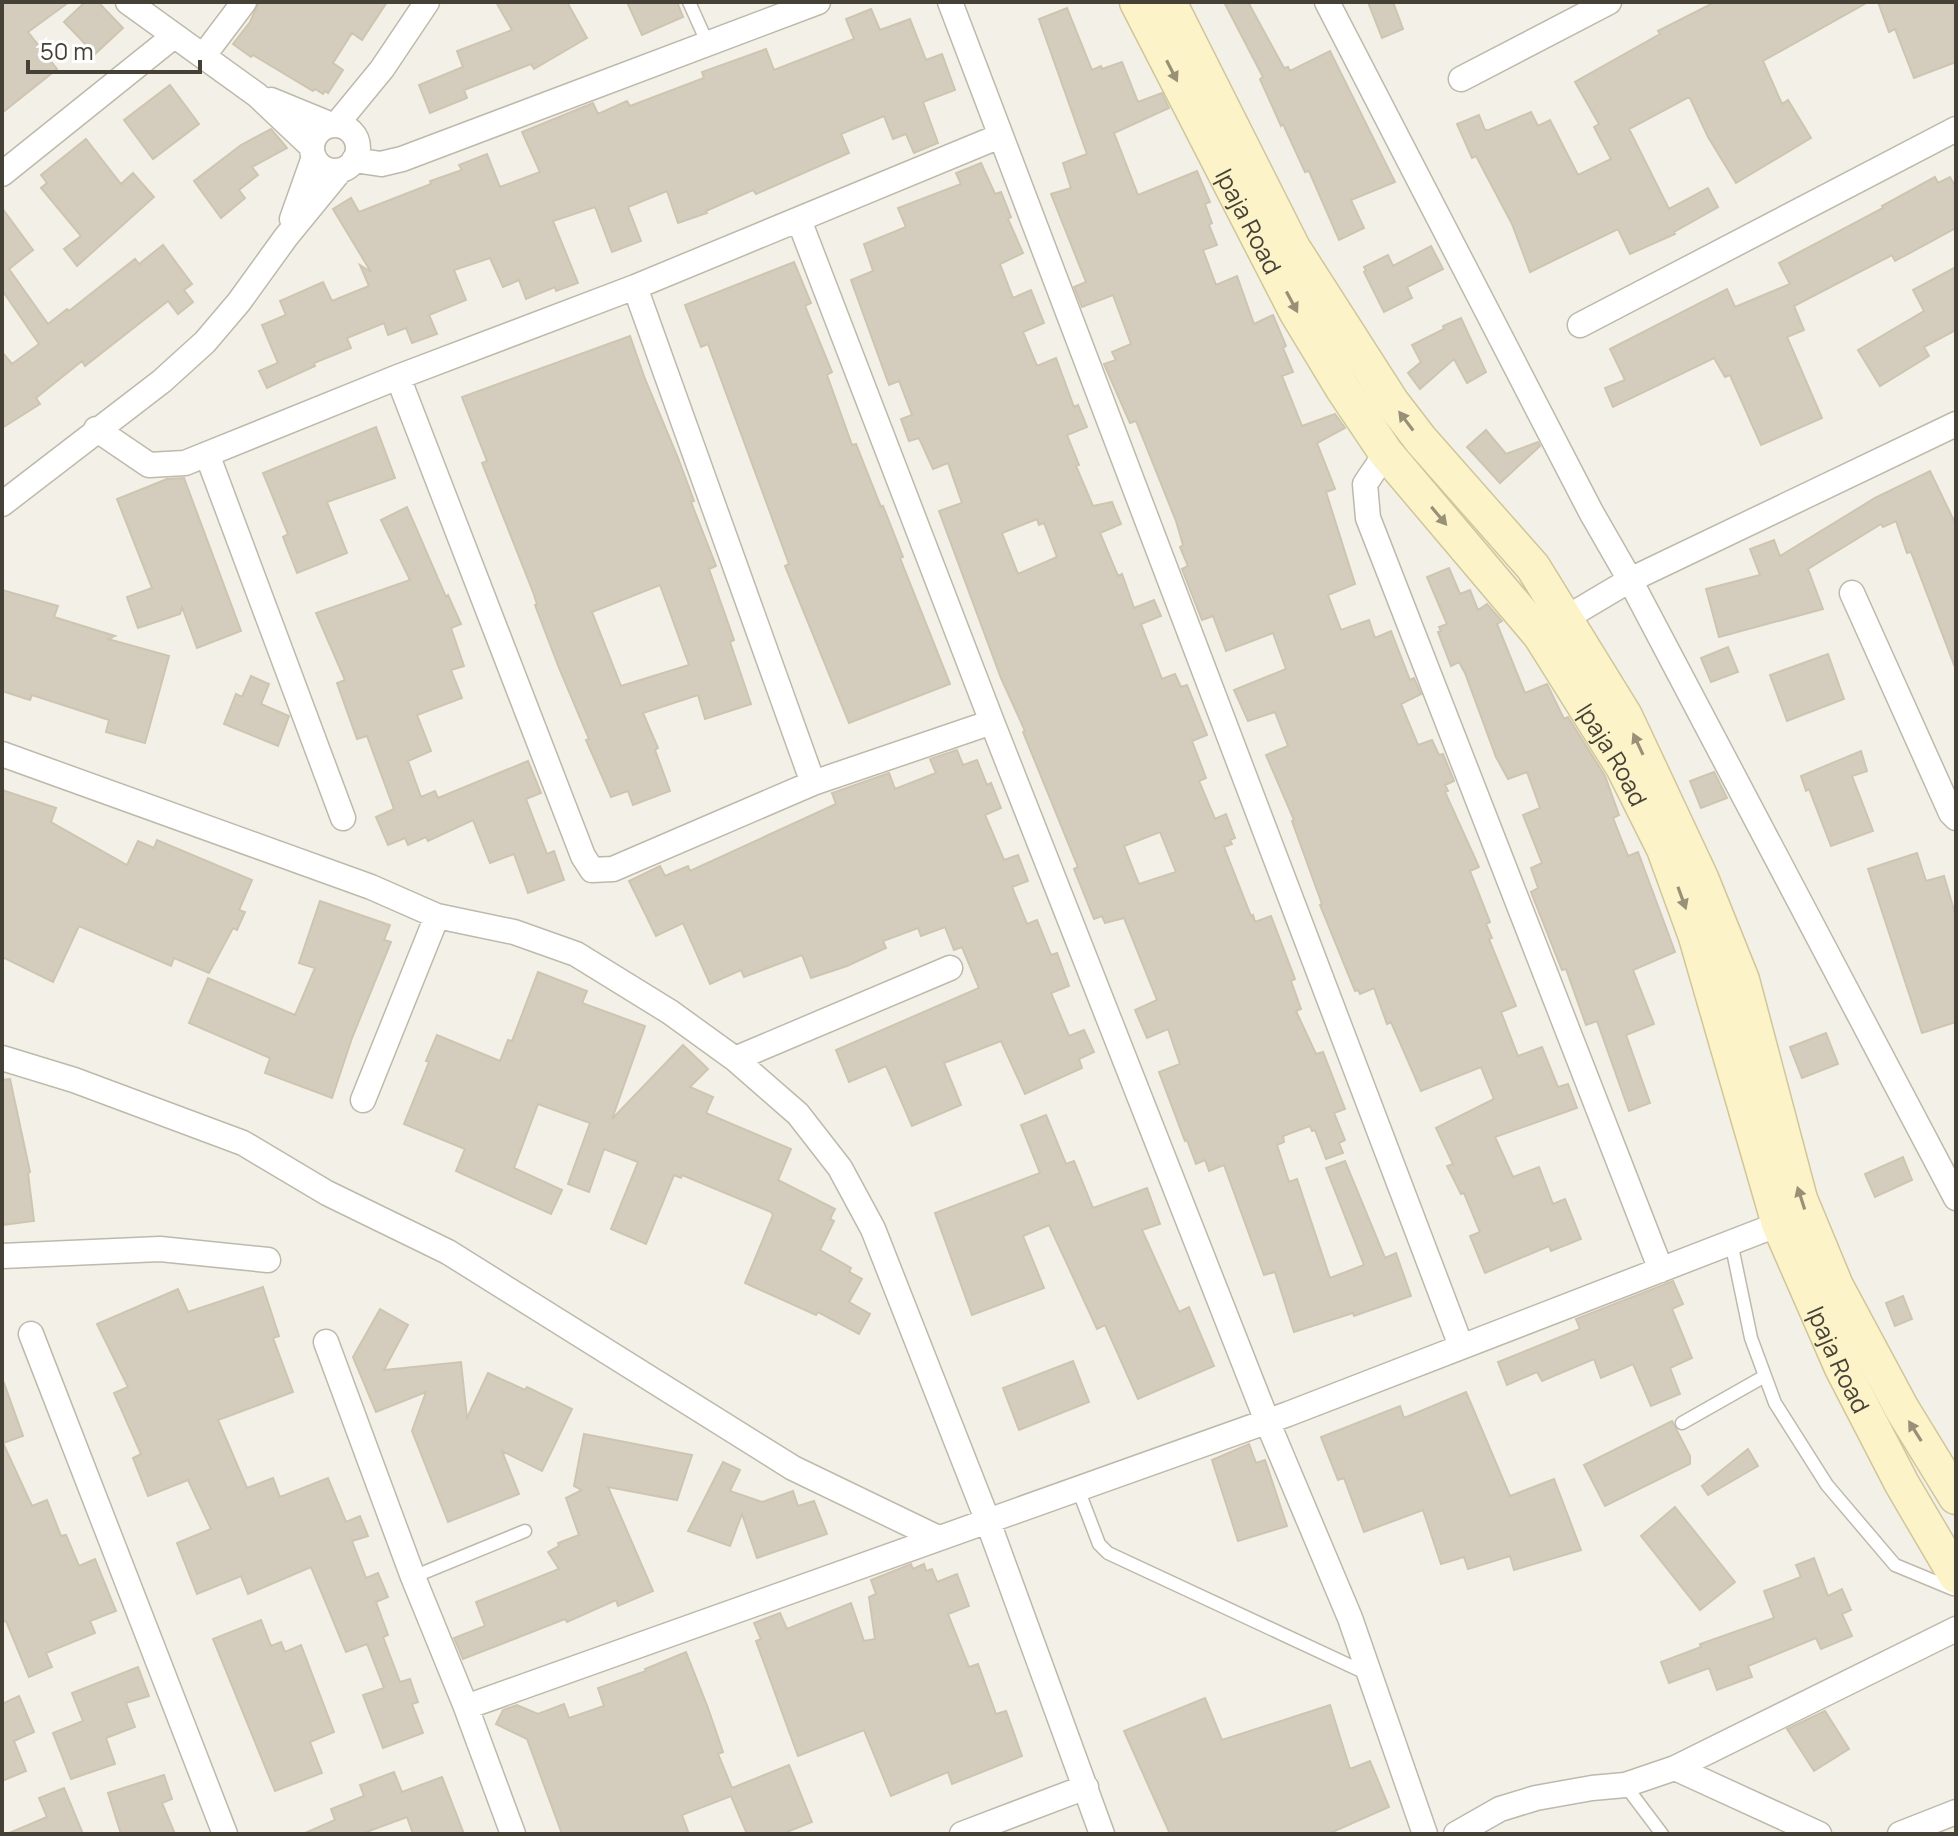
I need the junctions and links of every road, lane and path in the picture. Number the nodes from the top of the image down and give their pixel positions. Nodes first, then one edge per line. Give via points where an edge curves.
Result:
1 (128, 2) edge
2 (244, 2) edge
3 (427, 2) edge
4 (689, 2) edge
5 (818, 2) edge
6 (950, 2) edge
7 (1137, 2) edge
8 (1169, 2) edge
9 (1327, 2) edge
10 (1609, 2) edge
11 (174, 36) junction
12 (707, 42) junction
13 (204, 55) junction
14 (1461, 79) dead end
15 (257, 95) junction
16 (1956, 129) edge
17 (1000, 136) junction
18 (344, 144) junction
19 (313, 152) junction
20 (2, 174) edge
21 (799, 220) junction
22 (286, 237) junction
23 (635, 287) junction
24 (1580, 325) dead end
25 (398, 377) junction
26 (1956, 424) edge
27 (96, 429) junction
28 (1386, 453) junction
29 (207, 454) junction
30 (2, 504) edge
31 (1630, 580) junction
32 (1852, 593) dead end
33 (1566, 618) junction
34 (992, 722) junction
35 (2, 754) edge
36 (813, 783) junction
37 (343, 818) dead end
38 (1956, 818) edge
39 (437, 916) junction
40 (950, 968) dead end
41 (2, 1058) edge
42 (735, 1059) junction
43 (363, 1100) dead end
44 (1956, 1198) edge
45 (1779, 1224) junction
46 (1731, 1242) junction
47 (2, 1256) edge
48 (268, 1260) dead end
49 (1661, 1270) junction
50 (31, 1334) dead end
51 (326, 1342) dead end
52 (1461, 1346) junction
53 (1765, 1376) junction
54 (1267, 1421) junction
55 (1682, 1423) dead end
56 (1078, 1489) junction
57 (1956, 1497) edge
58 (987, 1519) junction
59 (525, 1531) dead end
60 (936, 1537) junction
61 (1956, 1576) edge
62 (413, 1577) junction
63 (1956, 1590) edge
64 (1956, 1629) edge
65 (1368, 1674) junction
66 (466, 1707) junction
67 (1675, 1768) junction
68 (1625, 1785) junction
69 (1086, 1787) junction
70 (1956, 1812) edge
71 (225, 1834) edge
72 (513, 1834) edge
73 (962, 1834) edge
74 (1102, 1834) edge
75 (1425, 1834) edge
76 (1456, 1834) edge
77 (1662, 1834) edge
78 (1819, 1834) edge
79 (1900, 1834) edge

1 - 11 street
2 - 13 street
3 - 18 street via 382,69
4 - 12 lane
5 - 12 street
6 - 17 street
7 -> 28 main road, Ipaja Road via 1297,313
33 -> 8 main road, Ipaja Road via 1533,567 1391,401 1293,248
9 - 31 street
10 - 14 street
11 - 13 street
11 - 20 street
12 - 18 street via 402,159 381,164
13 - 15 street
15 - 18 street
15 - 19 street
16 - 24 street
17 - 21 street
17 - 52 street
18 - 19 street via 322,129 314,137
18 - 19 street via 329,170 320,166
18 - 22 street
19 - 22 street
21 - 23 street
21 - 34 street
22 - 27 street via 205,342
23 - 25 street
23 - 36 street
25 - 29 street
25 - 36 street via 592,870 613,869
26 - 31 street
27 - 29 street via 149,465 185,463
27 - 30 street
28 -> 45 main road, Ipaja Road via 1540,635 1623,767 1664,849 1696,937
28 - 49 street via 1365,484 1368,518
29 - 37 street
31 - 33 street
31 - 44 street
32 - 38 street
57 -> 33 main road, Ipaja Road via 1836,1286 1800,1199 1742,980 1701,878 1625,716
34 - 36 street
34 - 54 street
35 - 39 street via 371,887
39 - 42 street via 514,932 576,954
39 - 43 street
40 - 42 street
41 - 60 street via 243,1143 327,1193 448,1252 793,1468
42 - 58 street via 798,1114 840,1168 873,1229
45 - 46 street
45 - 61 main road, Ipaja Road via 1842,1368
46 - 49 street
46 - 53 lane via 1751,1338
47 - 48 street via 160,1249
49 - 52 street
50 - 71 street
51 - 62 street
52 - 54 street
53 - 55 lane
53 - 63 lane via 1775,1403 1827,1485 1895,1565
54 - 56 street
54 - 65 street via 1350,1618
56 - 58 street
56 - 65 lane via 1099,1544 1108,1553
58 - 60 street
58 - 69 street
59 - 62 lane
60 - 66 street
62 - 66 street
64 - 67 street
65 - 75 street
66 - 72 street
67 - 68 street
67 - 78 street
68 - 76 street via 1536,1798 1500,1809
68 - 77 lane
69 - 73 street
69 - 74 street
70 - 79 street

